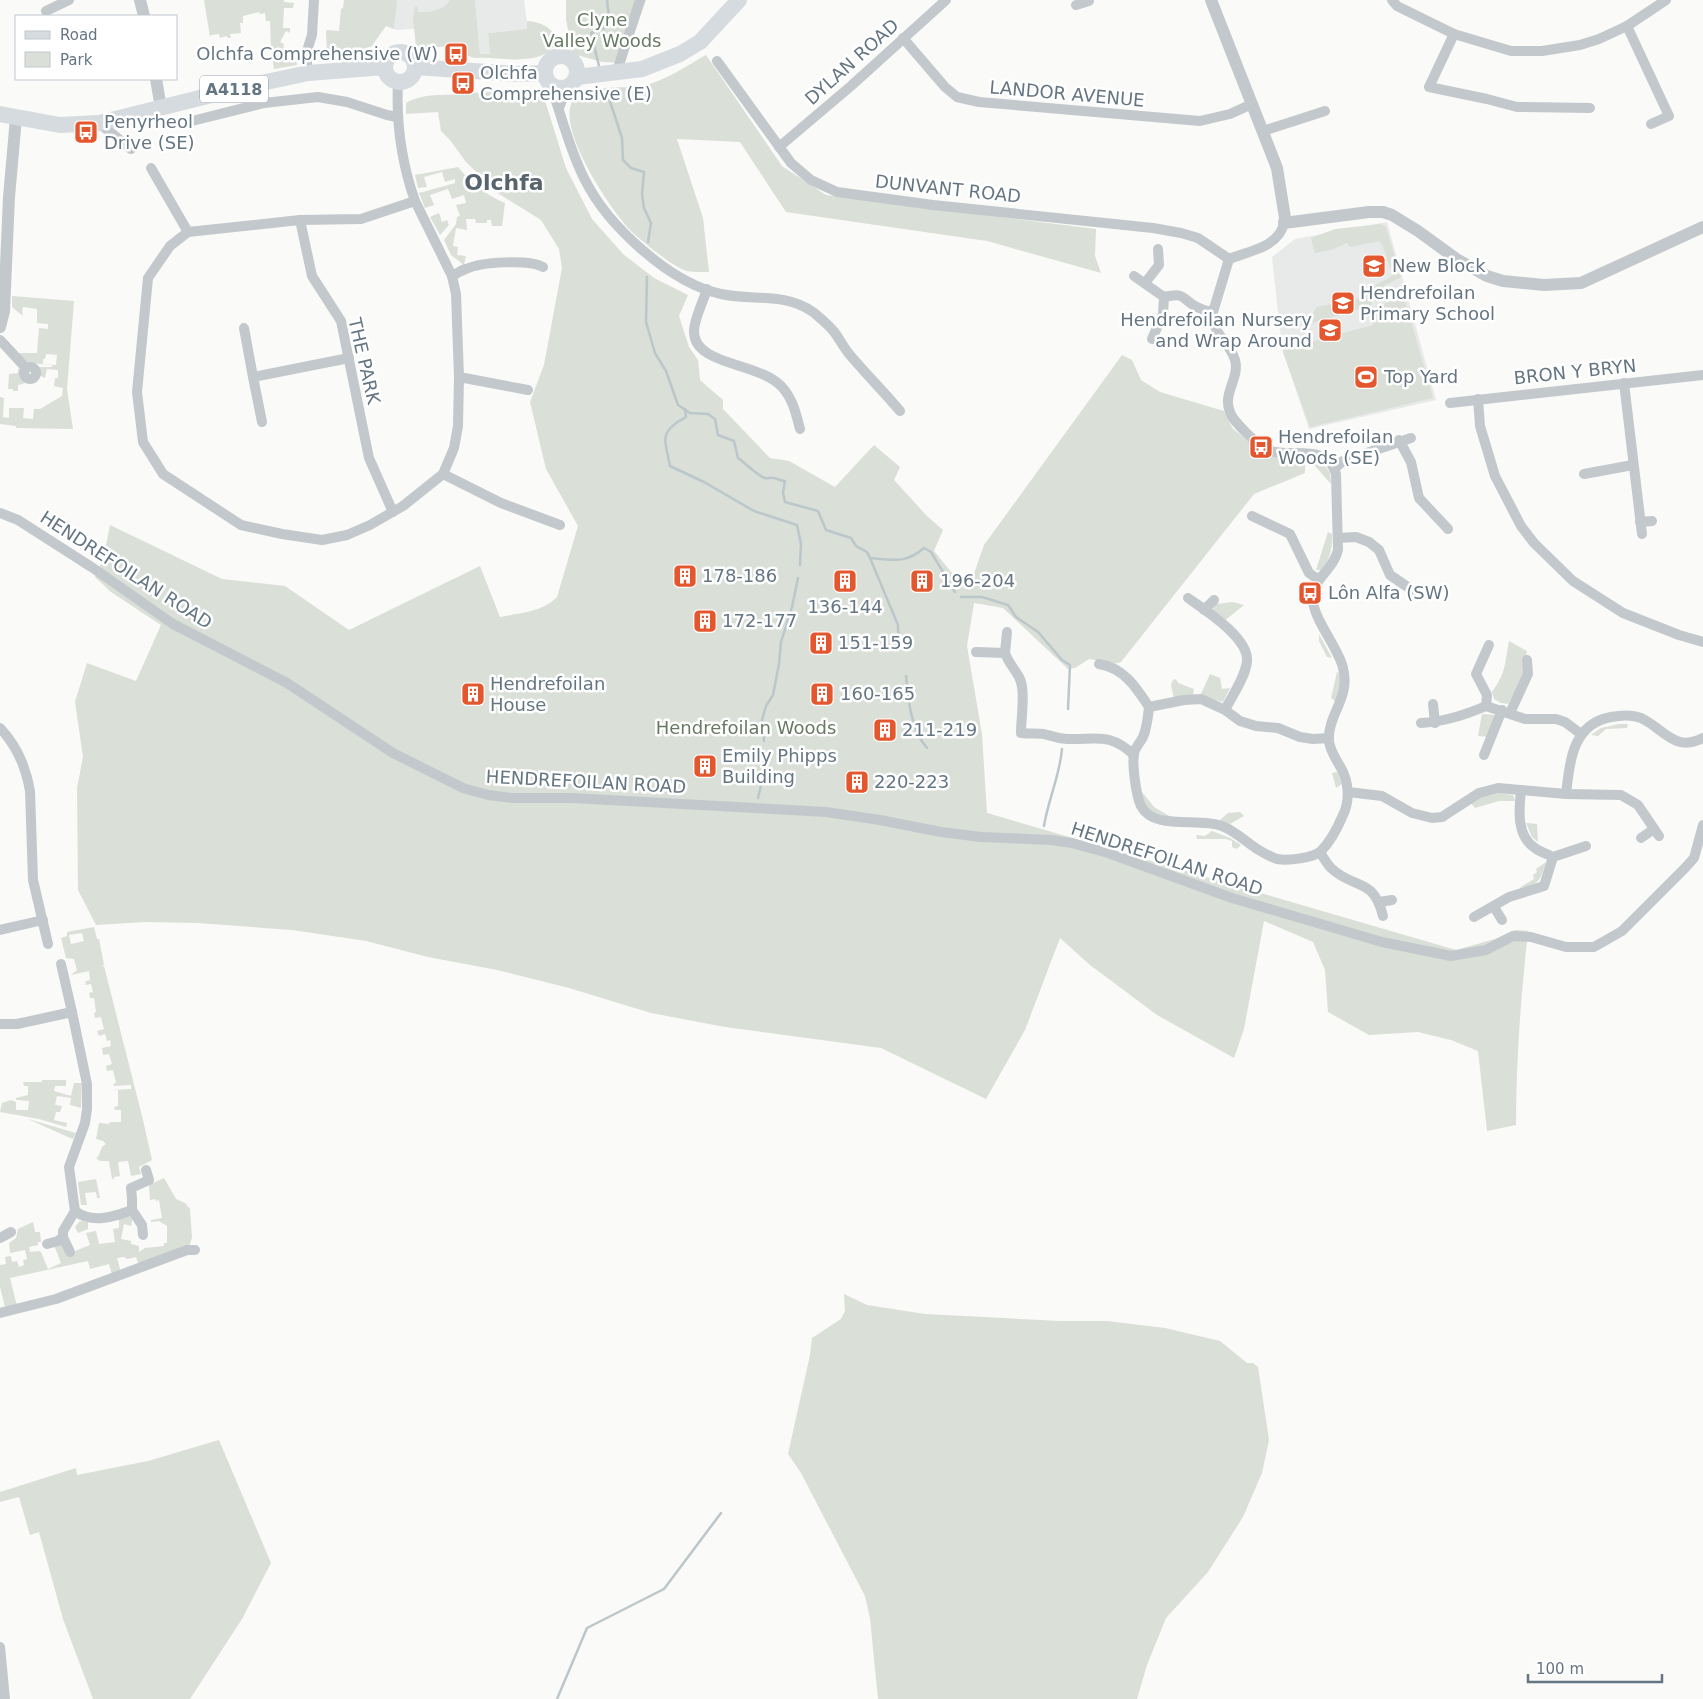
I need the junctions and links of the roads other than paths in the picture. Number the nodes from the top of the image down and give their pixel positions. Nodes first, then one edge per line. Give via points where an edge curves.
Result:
1 (69, 0) edge
2 (140, 0) edge
3 (314, 0) edge
4 (640, 0) edge
5 (739, 0) edge
6 (946, 0) edge
7 (1212, 0) edge
8 (1392, 0) edge
9 (1666, 0) edge
10 (46, 11) dead end
11 (144, 15) edge
12 (1628, 26) junction
13 (1454, 34) junction
14 (903, 38) junction
15 (717, 61) dead end
16 (385, 67) junction
17 (415, 67) junction
18 (618, 71) junction
19 (308, 73) junction
20 (573, 76) junction
21 (548, 79) junction
22 (156, 80) edge
23 (398, 82) junction
24 (1252, 104) junction
25 (161, 108) junction
26 (559, 108) junction
27 (1590, 108) dead end
28 (1325, 111) dead end
29 (0, 114) edge
30 (397, 117) junction
31 (16, 118) junction
32 (188, 122) dead end
33 (98, 123) junction
34 (1651, 124) dead end
35 (1263, 131) junction
36 (779, 147) junction
37 (131, 149) dead end
38 (151, 168) dead end
39 (415, 201) junction
40 (300, 220) junction
41 (1284, 223) junction
42 (1703, 227) edge
43 (188, 232) junction
44 (1158, 249) dead end
45 (1229, 259) junction
46 (543, 267) dead end
47 (452, 276) junction
48 (1134, 276) dead end
49 (1145, 283) junction
50 (707, 289) junction
51 (1164, 297) junction
52 (1214, 312) junction
53 (0, 327) edge
54 (244, 328) dead end
55 (1152, 339) dead end
56 (0, 340) edge
57 (349, 358) junction
58 (26, 368) dead end
59 (1703, 374) edge
60 (253, 376) junction
61 (459, 376) junction
62 (1624, 383) junction
63 (528, 390) dead end
64 (1478, 399) junction
65 (1450, 403) dead end
66 (900, 411) dead end
67 (262, 422) dead end
68 (800, 429) dead end
69 (1411, 438) dead end
70 (1399, 440) junction
71 (1633, 466) junction
72 (1334, 468) junction
73 (443, 474) junction
74 (1584, 474) dead end
75 (393, 512) junction
76 (0, 513) edge
77 (1252, 516) dead end
78 (1652, 521) dead end
79 (1640, 522) junction
80 (560, 525) dead end
81 (1448, 529) dead end
82 (1642, 534) dead end
83 (1338, 538) junction
84 (1319, 580) junction
85 (1418, 594) dead end
86 (1188, 598) dead end
87 (1214, 600) dead end
88 (1204, 610) junction
89 (1007, 632) dead end
90 (1703, 642) edge
91 (1489, 645) dead end
92 (976, 652) dead end
93 (1005, 652) junction
94 (1527, 660) dead end
95 (1104, 662) dead end
96 (1433, 704) dead end
97 (1486, 706) junction
98 (1149, 707) junction
99 (1226, 710) junction
100 (1506, 712) junction
101 (1421, 723) dead end
102 (1435, 723) junction
103 (0, 728) edge
104 (1581, 734) junction
105 (1329, 738) junction
106 (1703, 738) edge
107 (1134, 754) junction
108 (1484, 756) dead end
109 (1521, 790) junction
110 (1348, 792) junction
111 (1566, 794) junction
112 (1703, 825) edge
113 (1641, 838) dead end
114 (1586, 846) dead end
115 (1320, 852) junction
116 (1553, 857) junction
117 (1392, 900) dead end
118 (1379, 902) junction
119 (1494, 907) junction
120 (1383, 916) dead end
121 (1474, 917) dead end
122 (43, 920) junction
123 (1502, 920) dead end
124 (0, 930) edge
125 (48, 944) dead end
126 (61, 964) dead end
127 (72, 1012) junction
128 (0, 1024) edge
129 (146, 1170) dead end
130 (74, 1211) junction
131 (135, 1213) junction
132 (11, 1232) dead end
133 (143, 1235) dead end
134 (63, 1237) junction
135 (0, 1238) edge
136 (47, 1244) dead end
137 (195, 1250) dead end
138 (70, 1252) dead end
139 (0, 1313) edge
140 (0, 1647) edge
141 (5, 1699) edge

1 - 10 street
2 - 11 street
3 - 19 street via 312,35 306,54
4 - 18 street
5 - 18 main road via 700,42 680,54 642,69
6 - 14 street, DYLAN ROAD
7 - 24 street
8 - 13 street via 1397,6
9 - 12 street
12 - 13 street via 1580,45 1542,51 1511,50
12 - 34 street via 1669,116
13 - 27 street via 1430,87 1518,107
14 - 24 street, LANDOR AVENUE via 945,87 957,97 979,102 1200,121 1230,114
14 - 36 street, DYLAN ROAD
15 - 36 street, DUNVANT ROAD
16 - 17 main road via 388,58 400,52 411,56
16 - 19 main road, A4118
16 - 23 main road via 389,77
17 - 21 main road
17 - 23 main road via 408,80
18 - 20 main road
19 - 25 main road, A4118
20 - 21 main road via 558,88
20 - 21 main road via 568,57 556,57 547,64
20 - 26 street
21 - 26 street
22 - 25 street
23 - 30 street
24 - 35 street
25 - 33 main road, A4118
26 - 50 street via 585,182 606,213 660,264
28 - 35 street
29 - 31 main road, A4118
30 - 32 street via 318,97 264,103
30 - 39 street
31 - 33 main road, A4118 via 60,125
31 - 53 street via 4,311
33 - 37 street
35 - 41 street via 1276,168
36 - 45 street, DUNVANT ROAD via 791,163 811,180 838,192 1153,228 1198,238
38 - 43 street
39 - 40 street via 361,218
39 - 47 street
40 - 43 street
40 - 57 street, THE PARK via 312,276 341,321
41 - 42 street via 1382,212 1405,222 1458,260 1488,276 1503,281 1544,285 1581,283
41 - 45 street via 1280,234 1268,244
43 - 75 street via 170,246 148,278 137,392 143,442 163,474 241,525 302,538 322,540 347,535
44 - 49 street via 1159,265
45 - 52 street
46 - 47 street via 517,262 496,263 466,268
47 - 61 street via 456,294
48 - 49 street
49 - 51 street
50 - 66 street via 720,294 770,297 792,302 812,312 834,331 848,354
50 - 68 street via 694,330 700,349 709,356 772,378 783,387 794,405
51 - 52 street via 1184,296 1197,307
51 - 55 street via 1163,314
52 - 72 street via 1214,326 1236,362 1228,396 1230,414 1268,450 1307,452 1326,460
54 - 60 street
56 - 58 street
57 - 60 street
57 - 75 street, THE PARK via 369,458
59 - 62 street, BRON Y BRYN
60 - 67 street
61 - 63 street
61 - 73 street via 458,426 454,448
62 - 64 street, BRON Y BRYN
62 - 71 street
64 - 65 street, BRON Y BRYN
64 - 90 street via 1480,426 1495,476 1521,526 1534,543 1573,581 1623,613
69 - 70 street
70 - 72 street
70 - 81 street via 1411,462 1419,498
71 - 74 street
71 - 79 street
72 - 83 street
73 - 75 street
73 - 80 street via 501,503
76 - 112 street, HENDREFOILAN ROAD via 18,520 93,568 181,629 287,683 393,753 463,788 488,795 826,812 941,832 1072,843 1241,901 1382,942 1451,956 1486,950 1513,936 1531,937 1566,947 1594,946 1622,931 1686,867 1694,858
77 - 84 street via 1290,534 1309,573
78 - 79 street
79 - 82 street
83 - 84 street via 1336,559
83 - 85 street via 1356,537 1369,542 1379,550 1390,575
84 - 105 street via 1312,595 1313,606 1339,654 1345,679 1342,700
86 - 88 street
87 - 88 street
88 - 99 street via 1224,626 1247,652 1245,671
89 - 93 street
91 - 97 street via 1476,674 1487,695
92 - 93 street
93 - 107 street via 1022,686 1021,733 1067,739 1109,739
94 - 100 street via 1528,674
95 - 98 street via 1122,672 1134,684
96 - 102 street
97 - 100 street
97 - 102 street
98 - 99 street via 1201,699
98 - 107 street via 1143,737
99 - 105 street via 1240,721 1256,726 1278,728 1300,737
100 - 104 street via 1526,719 1556,719
100 - 108 street
101 - 102 street
103 - 122 street via 16,750 28,781 33,880
104 - 106 street via 1592,724 1622,715 1639,718 1678,742 1690,743
104 - 111 street via 1572,754
105 - 110 street
107 - 115 street via 1138,798 1148,816 1222,826 1277,859 1302,858
109 - 110 street via 1498,788 1479,793 1452,812 1432,818 1412,813 1382,796
109 - 111 street
109 - 116 street via 1518,810 1522,830 1534,848
110 - 115 street via 1343,816
111 - 113 street via 1621,795 1638,806 1657,833
114 - 116 street
115 - 118 street via 1330,868 1371,890
116 - 119 street via 1544,886 1509,897
117 - 118 street
118 - 120 street
119 - 121 street
119 - 123 street
122 - 124 street
122 - 125 street
126 - 127 street
127 - 128 street via 17,1024
127 - 130 street via 87,1084 88,1109 69,1167
129 - 131 street via 149,1180 130,1188
130 - 131 street via 103,1218
130 - 134 street
131 - 133 street
132 - 135 street
134 - 136 street
134 - 138 street
137 - 139 street via 187,1250 56,1299
140 - 141 street

